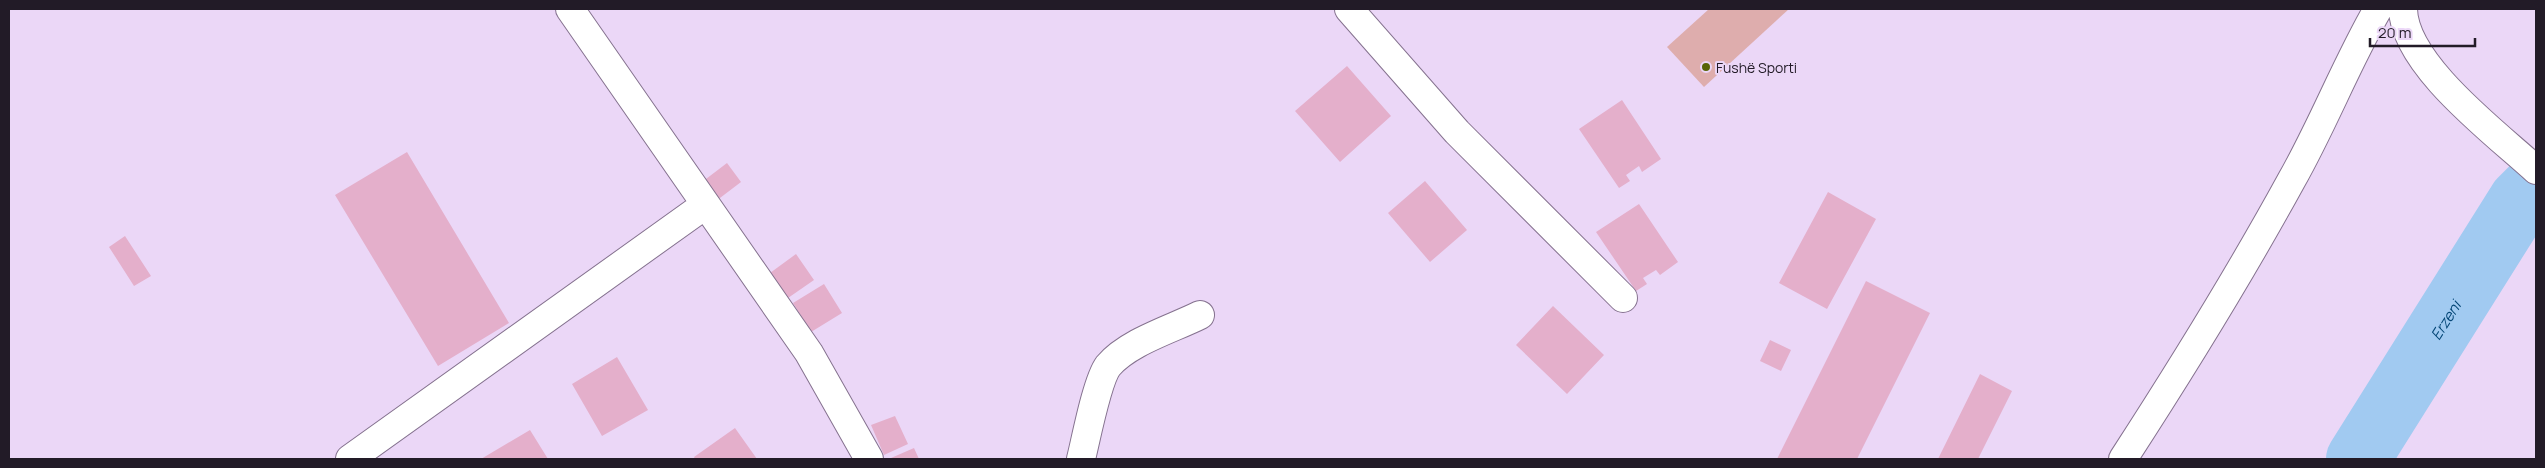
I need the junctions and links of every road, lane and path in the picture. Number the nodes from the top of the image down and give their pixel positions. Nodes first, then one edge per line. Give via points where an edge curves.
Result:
1 (570, 9) edge
2 (1349, 9) edge
3 (2378, 9) edge
4 (2403, 9) edge
5 (2536, 170) edge
6 (705, 205) junction
7 (1623, 298) dead end
8 (1200, 315) dead end
9 (350, 459) edge
10 (868, 459) edge
11 (1081, 459) edge
12 (2123, 459) edge

1 - 6 street
2 - 7 street via 1457,132
3 - 12 street via 2292,179 2195,349
4 - 5 street via 2412,44 2428,66 2455,96
6 - 9 street
6 - 10 street via 810,353
8 - 11 street via 1132,347 1108,367 1094,403

